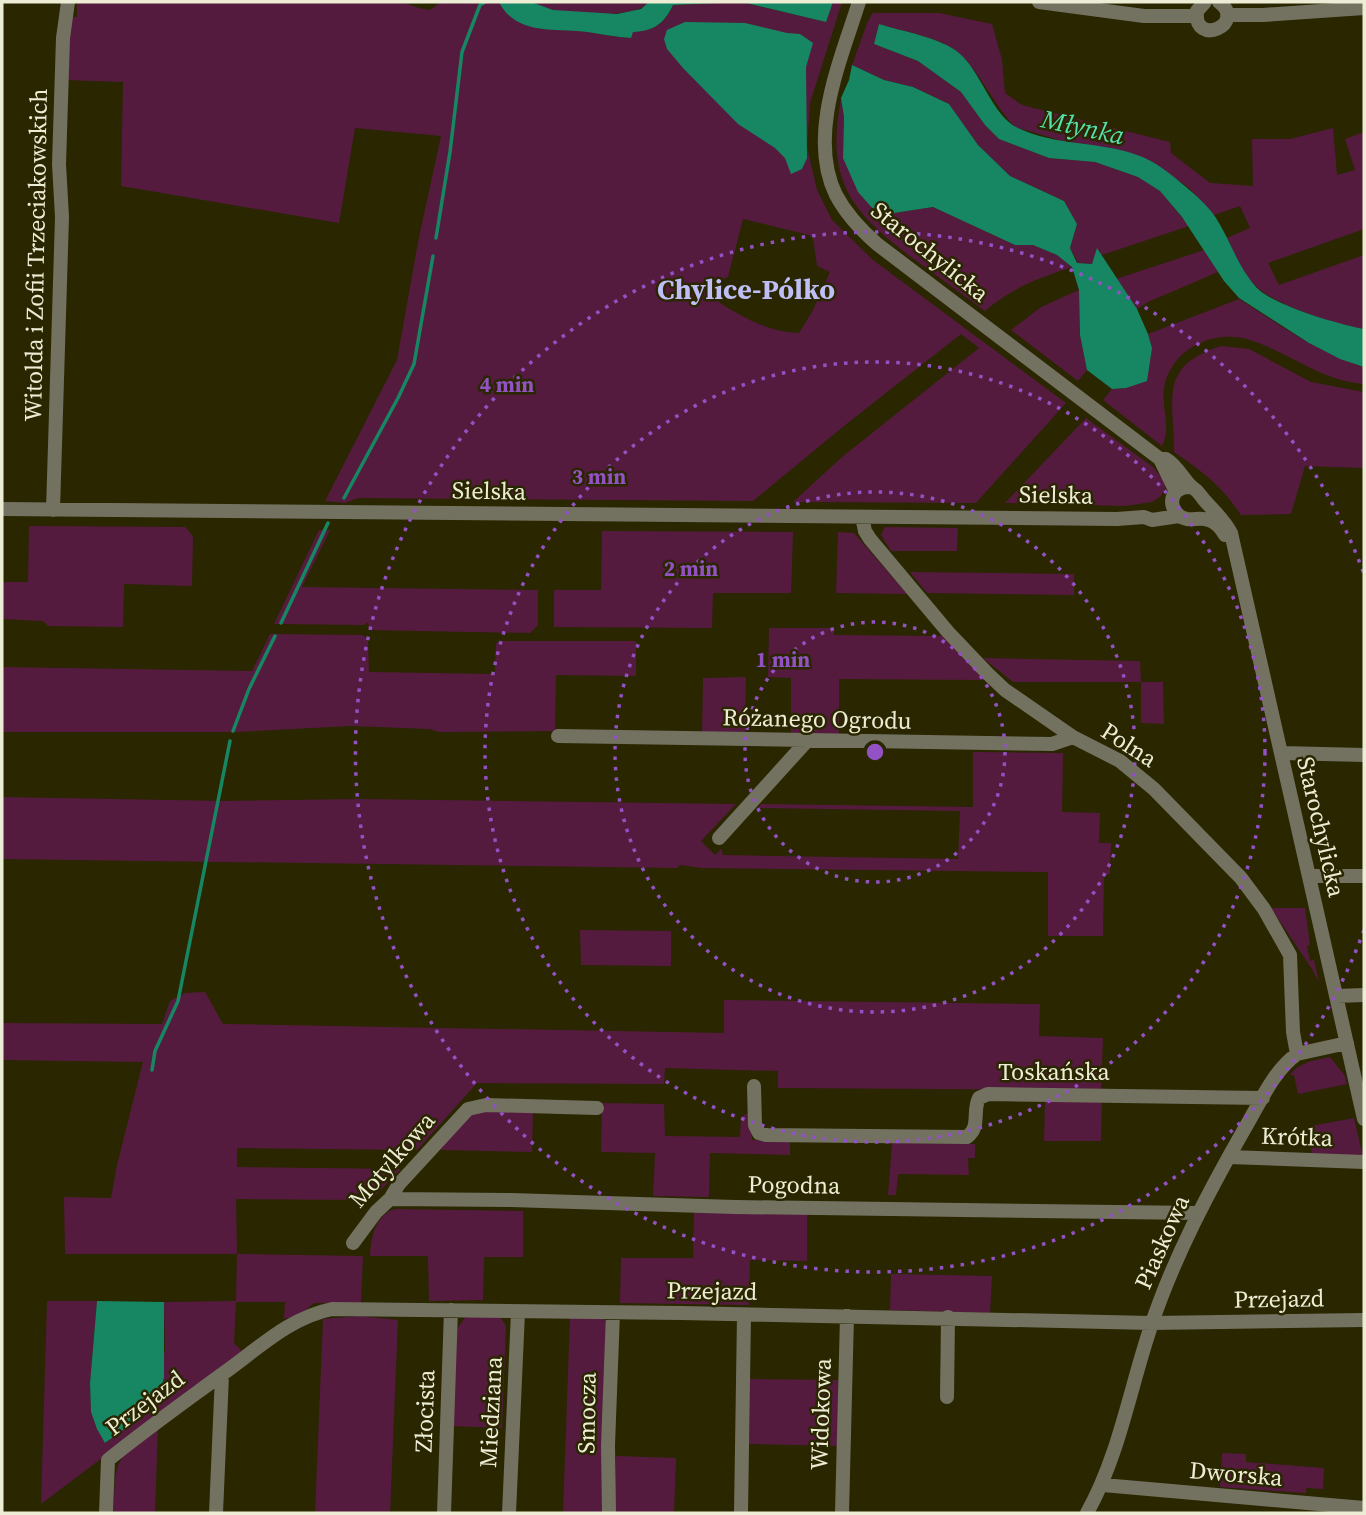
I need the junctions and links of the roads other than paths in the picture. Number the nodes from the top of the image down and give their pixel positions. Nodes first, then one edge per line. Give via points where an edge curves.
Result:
1 (68, 2) edge
2 (859, 2) edge
3 (1039, 2) edge
4 (1205, 2) edge
5 (1219, 2) edge
6 (1364, 8) edge
7 (1227, 15) junction
8 (1196, 16) junction
9 (1180, 493) junction
10 (1204, 501) junction
11 (2, 509) edge
12 (53, 510) junction
13 (1179, 516) junction
14 (862, 517) junction
15 (1144, 517) junction
16 (1196, 517) junction
17 (1233, 546) junction
18 (558, 736) dead end
19 (1073, 737) junction
20 (806, 742) junction
21 (1281, 753) junction
22 (1364, 755) edge
23 (719, 838) dead end
24 (1309, 876) junction
25 (1364, 876) edge
26 (1364, 995) edge
27 (1336, 996) junction
28 (1347, 1043) junction
29 (1297, 1054) junction
30 (754, 1086) dead end
31 (1263, 1098) junction
32 (597, 1108) dead end
33 (1364, 1119) edge
34 (1228, 1157) junction
35 (1364, 1162) edge
36 (390, 1199) junction
37 (1198, 1213) junction
38 (353, 1242) dead end
39 (451, 1310) junction
40 (518, 1312) junction
41 (613, 1313) junction
42 (744, 1315) junction
43 (847, 1316) junction
44 (948, 1317) junction
45 (1364, 1320) edge
46 (1152, 1323) junction
47 (222, 1375) junction
48 (947, 1397) dead end
49 (1103, 1486) junction
50 (1313, 1508) edge
51 (1364, 1508) edge
52 (106, 1513) edge
53 (216, 1513) edge
54 (444, 1513) edge
55 (509, 1513) edge
56 (609, 1513) edge
57 (741, 1513) edge
58 (842, 1513) edge
59 (1087, 1513) edge

1 - 12 street, Witolda i Zofii Trzeciakowskich via 59,164 62,217
2 - 9 street, Starochylicka via 835,76 826,127 830,175 845,210 877,244 1160,459 1175,465
3 - 8 street via 1144,16
4 - 8 street
5 - 7 street
6 - 7 street
7 - 8 street via 1221,27 1212,31 1203,28
9 - 10 street, Starochylicka via 1199,491
9 - 13 street, Starochylicka via 1172,507
9 - 15 street, Sielska
10 - 16 street
10 - 17 street, Starochylicka via 1225,521
11 - 12 street, Sielska
12 - 14 street, Sielska
13 - 15 street, Sielska
13 - 16 street
14 - 15 street, Sielska
14 - 19 street, Polna via 870,539 988,674
16 - 17 street via 1220,527
17 - 21 street, Starochylicka
18 - 20 street, Różanego Ogrodu
19 - 20 street, Różanego Ogrodu via 1052,744
19 - 29 street, Polna via 1120,761 1154,789 1241,878 1264,909 1290,955
20 - 23 street
21 - 22 street
21 - 24 street, Starochylicka
24 - 25 street
24 - 27 street, Starochylicka
26 - 27 street
27 - 28 street, Starochylicka
28 - 29 street
28 - 33 street, Starochylicka
29 - 31 street, Piaskowa
30 - 31 street, Toskańska via 755,1125 766,1135 967,1137 976,1127 976,1103 988,1094
31 - 34 street, Piaskowa
32 - 36 street, Motylkowa via 486,1105 468,1109
34 - 35 street, Krótka
34 - 37 street, Piaskowa
36 - 37 street, Pogodna
36 - 38 street, Motylkowa
37 - 46 street, Piaskowa
39 - 40 street, Przejazd
39 - 47 street, Przejazd via 316,1312 285,1327
39 - 54 street, Złocista
40 - 41 street, Przejazd
40 - 55 street, Miedziana
41 - 42 street, Przejazd
41 - 56 street, Smocza
42 - 43 street, Przejazd
42 - 57 street
43 - 44 street, Przejazd
43 - 58 street, Widokowa
44 - 46 street, Przejazd
44 - 48 street
45 - 46 street, Przejazd
46 - 49 street, Piaskowa
47 - 52 street, Przejazd via 108,1460
47 - 53 street
49 - 50 street, Dworska
49 - 59 street, Piaskowa
50 - 51 street, Dworska

